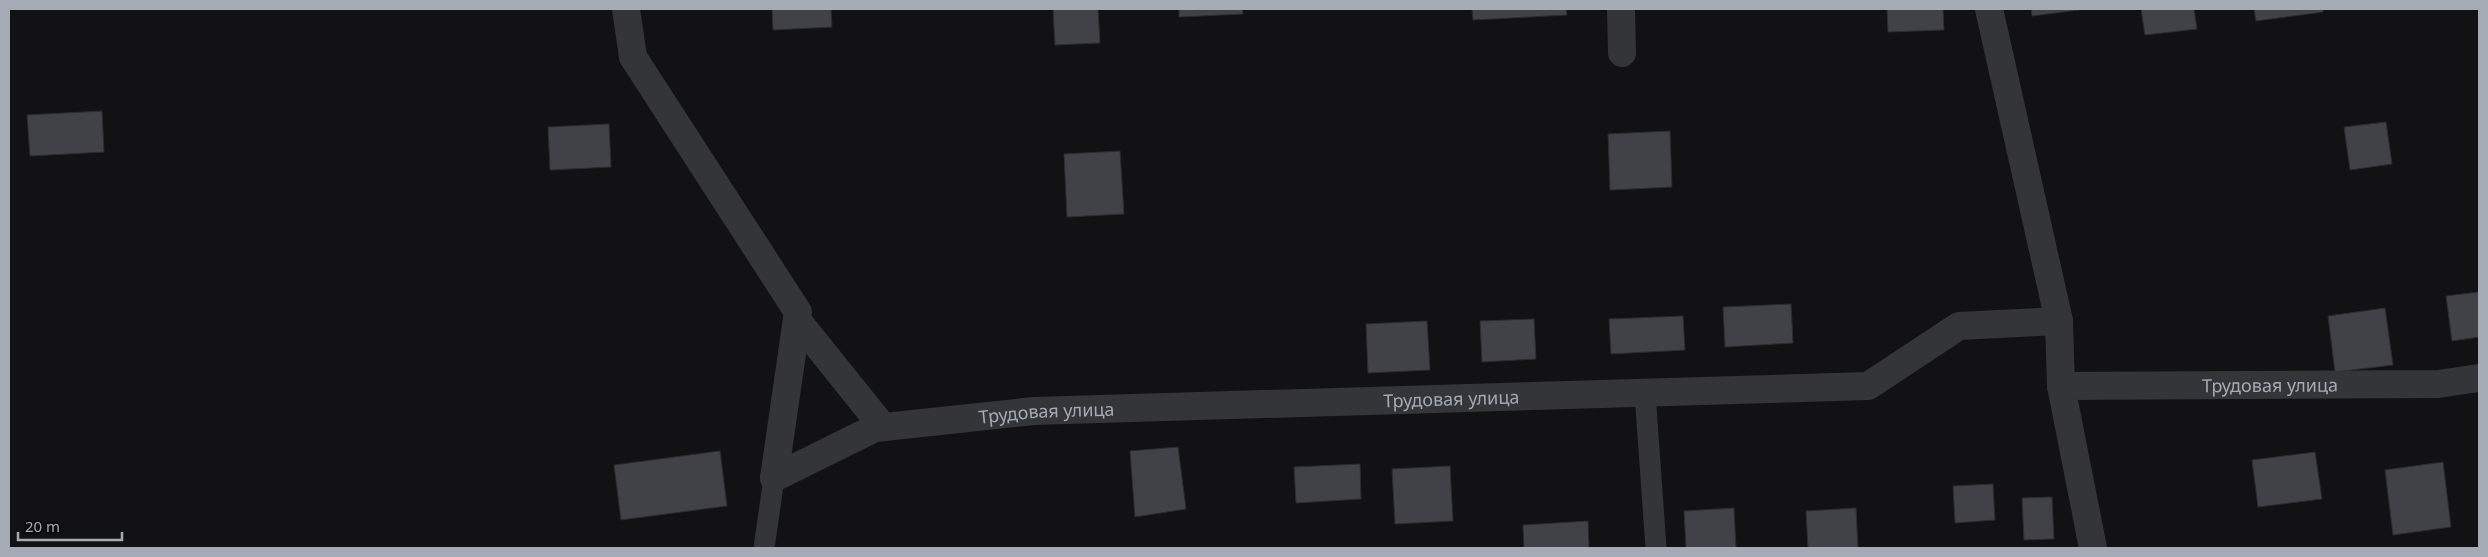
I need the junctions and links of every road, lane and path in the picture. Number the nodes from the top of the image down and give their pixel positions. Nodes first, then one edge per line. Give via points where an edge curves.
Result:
1 (626, 9) edge
2 (1621, 9) edge
3 (1990, 9) edge
4 (1622, 53) dead end
5 (797, 320) junction
6 (2059, 321) junction
7 (2479, 378) edge
8 (2061, 386) junction
9 (1645, 393) junction
10 (883, 427) junction
11 (774, 478) junction
12 (764, 548) edge
13 (1656, 548) edge
14 (2093, 548) edge

1 - 5 street via 633,57 798,312
2 - 4 street
3 - 6 street
5 - 10 street
5 - 11 street
6 - 8 street
6 - 9 street, Трудовая улица via 1959,326 1868,386
7 - 8 street, Трудовая улица via 2438,384
8 - 14 street
9 - 10 street, Трудовая улица via 1034,411
9 - 13 lane
10 - 11 street, Трудовая улица
11 - 12 lane

